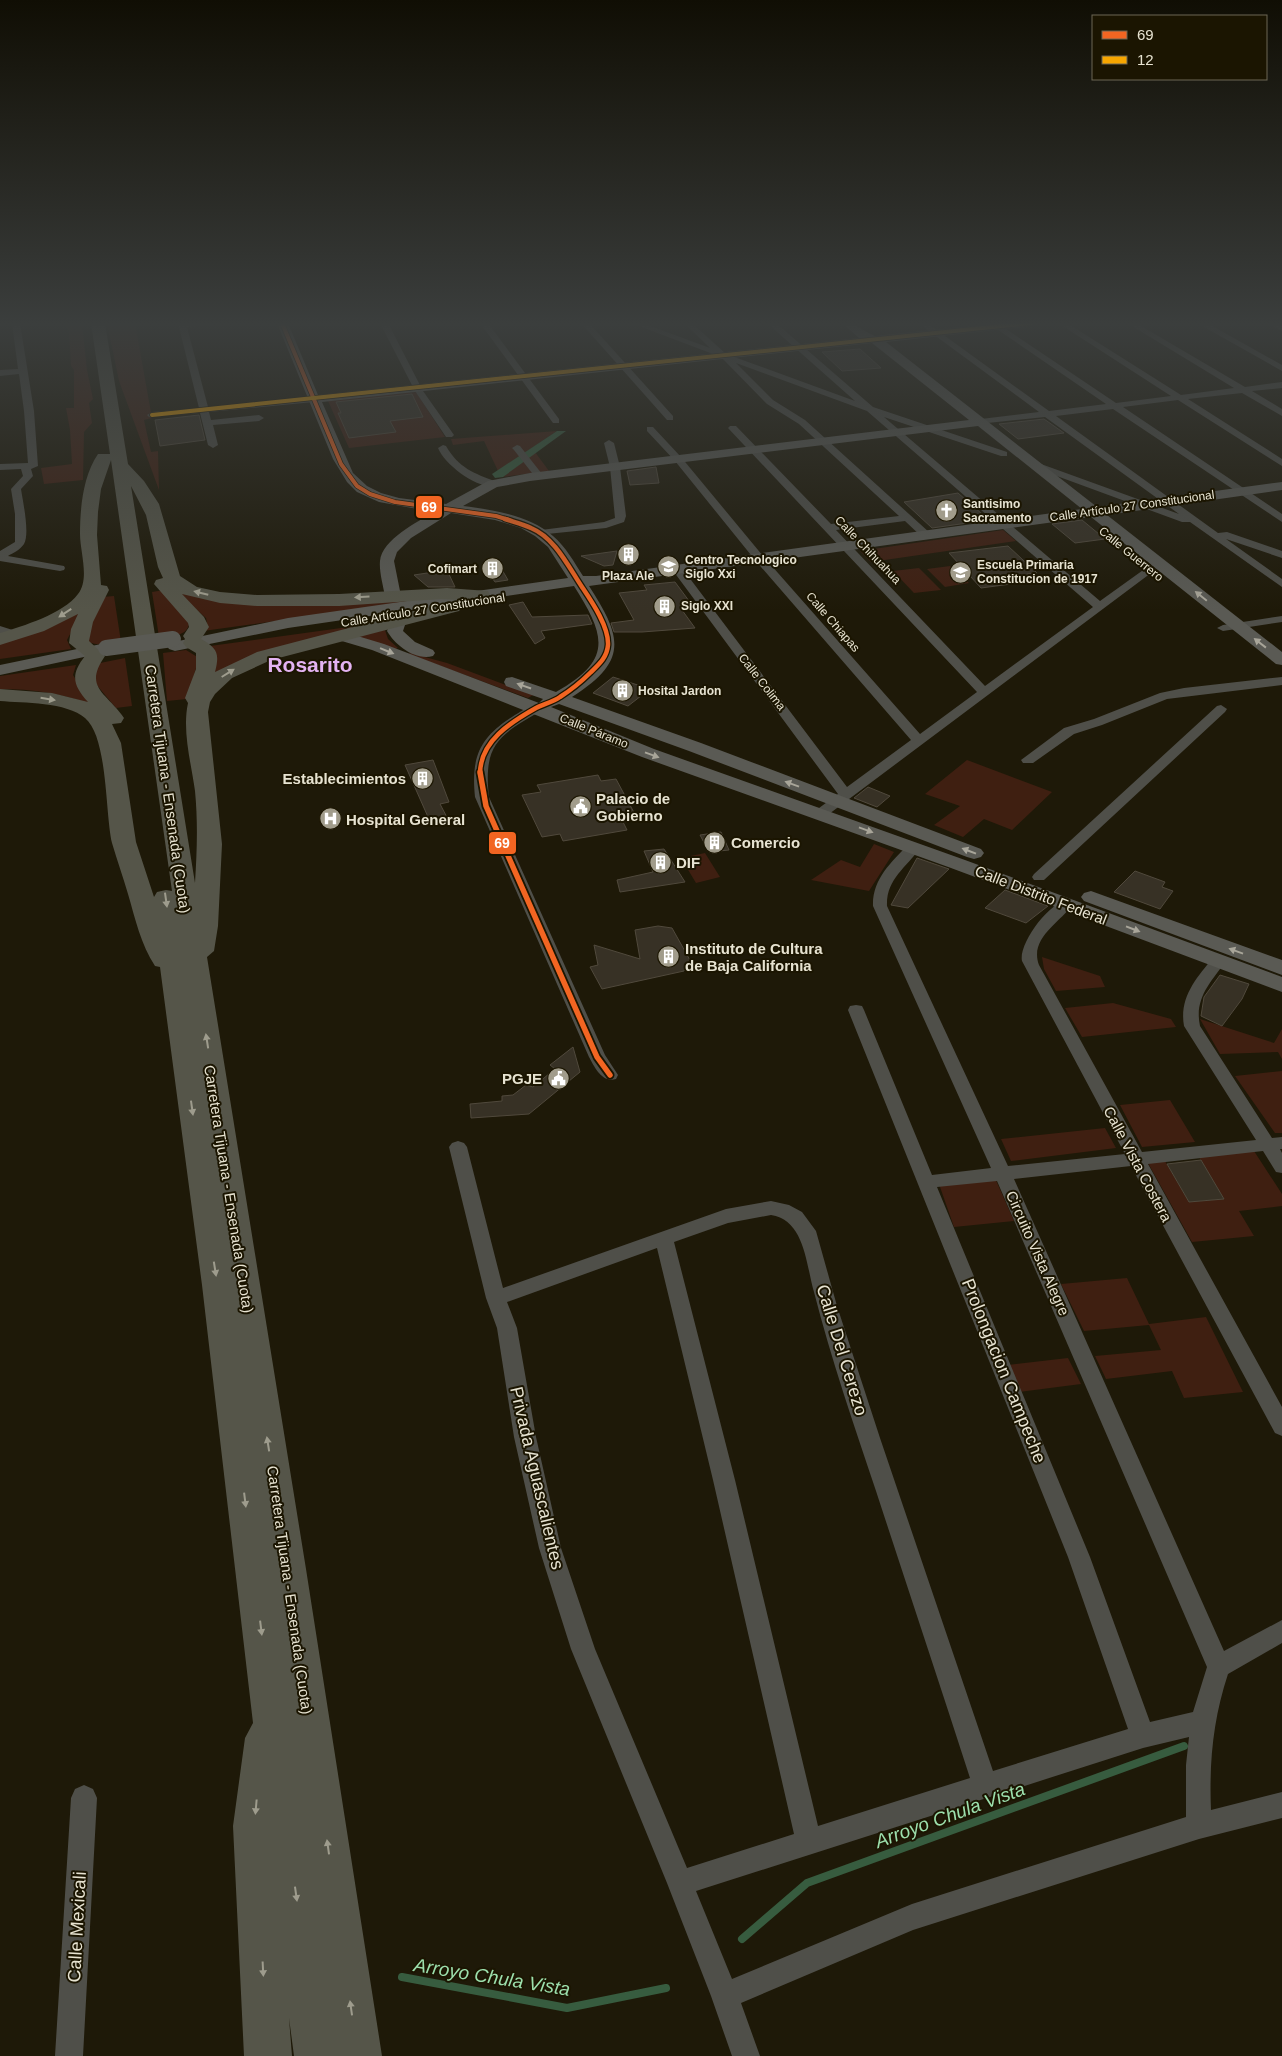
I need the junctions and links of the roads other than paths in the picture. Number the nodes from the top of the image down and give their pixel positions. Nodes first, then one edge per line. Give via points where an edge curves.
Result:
1 (29, 419) edge
2 (102, 419) edge
3 (108, 419) edge
4 (207, 419) edge
5 (249, 419) edge
6 (322, 419) edge
7 (438, 419) edge
8 (797, 419) edge
9 (882, 419) edge
10 (900, 419) edge
11 (959, 419) edge
12 (977, 419) edge
13 (1003, 419) edge
14 (1055, 419) edge
15 (1133, 419) edge
16 (1212, 419) edge
17 (981, 422) junction
18 (208, 423) junction
19 (965, 424) junction
20 (733, 428) dead end
21 (928, 428) junction
22 (650, 429) dead end
23 (896, 432) junction
24 (449, 435) dead end
25 (823, 441) junction
26 (609, 443) dead end
27 (214, 445) dead end
28 (443, 448) dead end
29 (516, 448) dead end
30 (753, 450) junction
31 (1004, 454) junction
32 (678, 459) junction
33 (112, 462) junction
34 (1282, 463) edge
35 (29, 466) junction
36 (1038, 466) junction
37 (0, 467) edge
38 (615, 467) junction
39 (539, 476) junction
40 (493, 484) junction
41 (1282, 486) edge
42 (143, 488) junction
43 (1242, 491) junction
44 (1169, 501) junction
45 (92, 505) junction
46 (1143, 505) junction
47 (448, 510) junction
48 (1088, 512) junction
49 (907, 518) junction
50 (1282, 519) edge
51 (1003, 524) junction
52 (1204, 527) junction
53 (827, 528) junction
54 (540, 533) junction
55 (926, 535) junction
56 (844, 546) junction
57 (1282, 555) edge
58 (0, 557) edge
59 (759, 558) junction
60 (60, 568) dead end
61 (678, 570) junction
62 (1150, 570) junction
63 (585, 583) junction
64 (1282, 584) edge
65 (481, 595) junction
66 (393, 596) junction
67 (1099, 606) junction
68 (452, 607) junction
69 (1282, 619) edge
70 (398, 622) junction
71 (1231, 627) junction
72 (248, 632) junction
73 (5, 634) edge
74 (341, 636) junction
75 (184, 641) junction
76 (99, 652) junction
77 (46, 660) junction
78 (1282, 660) edge
79 (0, 664) edge
80 (0, 670) edge
81 (1282, 675) edge
82 (1282, 681) edge
83 (982, 692) junction
84 (0, 695) edge
85 (559, 698) junction
86 (538, 708) junction
87 (1221, 709) dead end
88 (598, 713) junction
89 (607, 737) junction
90 (919, 741) junction
91 (695, 746) junction
92 (1028, 760) dead end
93 (842, 798) junction
94 (820, 814) junction
95 (210, 844) junction
96 (914, 848) junction
97 (135, 876) junction
98 (1039, 877) junction
99 (1066, 904) junction
100 (1218, 961) junction
101 (1282, 968) edge
102 (185, 971) junction
103 (1282, 985) edge
104 (856, 1010) dead end
105 (610, 1075) dead end
106 (1275, 1144) edge
107 (458, 1147) dead end
108 (1135, 1159) junction
109 (1282, 1167) edge
110 (1002, 1173) junction
111 (925, 1182) junction
112 (664, 1238) junction
113 (496, 1298) junction
114 (1282, 1427) edge
115 (1282, 1631) edge
116 (1220, 1667) junction
117 (271, 1707) junction
118 (1203, 1722) junction
119 (1143, 1736) junction
120 (985, 1785) junction
121 (84, 1798) dead end
122 (1282, 1805) edge
123 (1199, 1826) junction
124 (809, 1842) junction
125 (680, 1883) junction
126 (725, 1996) junction
127 (69, 2056) edge
128 (268, 2056) edge
129 (318, 2056) edge
130 (358, 2056) edge
131 (746, 2056) edge

1 - 35 street
2 - 33 highway, Carretera Tijuana - Ensenada (Cuota)
3 - 33 highway, Carretera Tijuana - Ensenada (Cuota)
4 - 18 street
5 - 18 street
6 - 47 main road via 341,464 357,486 395,502
7 - 24 street
8 - 25 street
9 - 23 street
10 - 21 street
11 - 19 main road, Calle Guerrero
12 - 17 main road, Calle Guerrero
13 - 17 street
14 - 44 street
15 - 43 street
16 - 34 street
17 - 19 main road
17 - 36 main road, Calle Guerrero
18 - 27 street
19 - 21 main road
19 - 31 main road, Calle Guerrero
20 - 30 street, Calle Chihuahua
21 - 23 main road
21 - 31 street
22 - 32 street, Calle Chiapas
23 - 25 main road
23 - 51 street
25 - 30 main road
25 - 49 street
26 - 38 street
28 - 40 street via 456,465
29 - 39 street
30 - 32 main road
30 - 53 street, Calle Chihuahua
31 - 48 main road, Calle Guerrero
32 - 38 main road
32 - 59 street, Calle Chiapas
33 - 42 highway
33 - 45 highway via 97,470
33 - 102 highway, Carretera Tijuana - Ensenada (Cuota) via 168,912
35 - 37 street
35 - 58 street via 28,476 16,489 20,542
36 - 46 street
36 - 48 main road, Calle Guerrero
38 - 39 main road
38 - 54 street via 620,520 606,525
39 - 40 main road
40 - 47 main road
41 - 43 main road, Calle Artículo 27 Constitucional
66 -> 42 highway via 258,601 190,591 174,582 169,574 157,525
42 - 75 highway via 143,502 162,582 200,627
43 - 44 main road, Calle Artículo 27 Constitucional
43 - 50 street
44 - 46 main road, Calle Artículo 27 Constitucional
44 - 52 street
45 -> 73 highway via 88,537 92,580 89,593 56,619
45 - 76 highway via 102,578 78,637 79,643
46 - 48 main road, Calle Artículo 27 Constitucional
46 - 52 street
47 - 54 main road via 504,518
47 - 66 main road via 406,535 390,551 387,562
48 - 51 main road, Calle Artículo 27 Constitucional
48 - 62 main road, Calle Guerrero
71 -> 48 main road, Calle Guerrero
49 - 53 street
49 - 55 street
51 - 55 main road, Calle Artículo 27 Constitucional
51 - 67 street
52 - 57 street
52 - 64 street
53 - 56 street, Calle Chihuahua
54 - 63 main road
55 - 56 main road, Calle Artículo 27 Constitucional
56 - 59 main road, Calle Artículo 27 Constitucional
56 - 83 street, Calle Chihuahua
58 - 60 street
59 - 61 main road, Calle Artículo 27 Constitucional
59 - 90 street, Calle Chiapas
61 - 63 main road, Calle Artículo 27 Constitucional
61 - 93 street, Calle Colima
62 - 67 street
62 - 71 main road, Calle Guerrero
63 - 65 main road, Calle Artículo 27 Constitucional
63 - 68 main road, Calle Artículo 27 Constitucional
63 - 85 main road via 608,644 600,664
65 - 66 highway
65 - 72 main road, Calle Artículo 27 Constitucional via 288,623
67 - 83 street
68 - 70 highway
68 - 72 main road, Calle Artículo 27 Constitucional
69 - 71 street
70 - 74 highway
85 -> 70 main road, Calle Páramo via 415,648 396,634
78 -> 71 main road, Calle Guerrero
71 - 81 main road, Calle Guerrero
72 - 75 main road, Calle Artículo 27 Constitucional
74 -> 86 main road, Calle Páramo
95 -> 74 highway via 197,723 199,702 214,682 236,668 264,656
75 - 76 main road, Calle Artículo 27 Constitucional
75 - 95 highway via 206,650 208,657 192,703 190,719 200,815
76 - 77 main road, Calle Artículo 27 Constitucional
76 - 97 highway via 84,671 83,678 118,727
77 - 79 main road, Calle Artículo 27 Constitucional
77 - 80 main road, Calle Artículo 27 Constitucional
82 - 92 street via 1164,696 1069,731
83 - 90 street
84 -> 97 highway via 52,699 92,712 100,721 110,743 124,842
85 - 86 main road
85 - 88 main road, Calle Páramo
86 - 89 main road, Calle Páramo
86 - 105 street via 508,724 488,746 480,765 482,797 594,1052
87 - 98 street
88 - 89 main road
88 - 91 main road, Calle Páramo
89 - 91 main road via 624,732
89 -> 94 main road, Calle Páramo
90 - 93 street
93 -> 91 main road, Calle Páramo
93 - 94 street
98 -> 93 main road, Calle Distrito Federal
94 -> 96 main road, Calle Distrito Federal
95 - 102 highway via 202,948
96 - 99 main road, Calle Distrito Federal
96 - 110 street, Circuito Vista Alegre via 882,887 878,897 880,906
97 - 102 highway via 155,940 166,962
101 -> 98 main road, Calle Distrito Federal
99 -> 100 main road, Calle Distrito Federal
99 - 108 street, Calle Vista Costera via 1052,918 1028,955
100 - 103 main road, Calle Distrito Federal
100 - 106 street via 1201,982 1188,1015 1192,1026
102 -> 117 highway, Carretera Tijuana - Ensenada (Cuota) via 218,1285
130 -> 102 highway, Carretera Tijuana - Ensenada (Cuota) via 287,1569
104 - 111 street, Prolongacion Campeche
106 - 108 street
106 - 109 street
107 - 113 street, Privada Aguascalientes
108 - 110 street
108 - 114 street, Calle Vista Costera
110 - 111 street
110 - 116 street, Circuito Vista Alegre
111 - 119 street, Prolongacion Campeche via 1079,1557
112 - 113 street, Calle Del Cerezo
112 - 120 street, Calle Del Cerezo via 726,1216 771,1208 795,1217 807,1230 827,1306 869,1438
112 - 124 street
113 - 125 street, Privada Aguascalientes via 507,1328 525,1437 550,1548 583,1649
115 - 116 street
116 - 118 street
117 -> 128 highway via 254,1826
117 -> 129 highway, Carretera Tijuana - Ensenada (Cuota)
118 - 119 street
118 - 123 street via 1197,1776
119 - 120 street
120 - 124 street
121 - 127 street, Calle Mexicali
122 - 123 street
123 - 126 street via 912,1917
124 - 125 street
125 - 126 street
126 - 131 street

